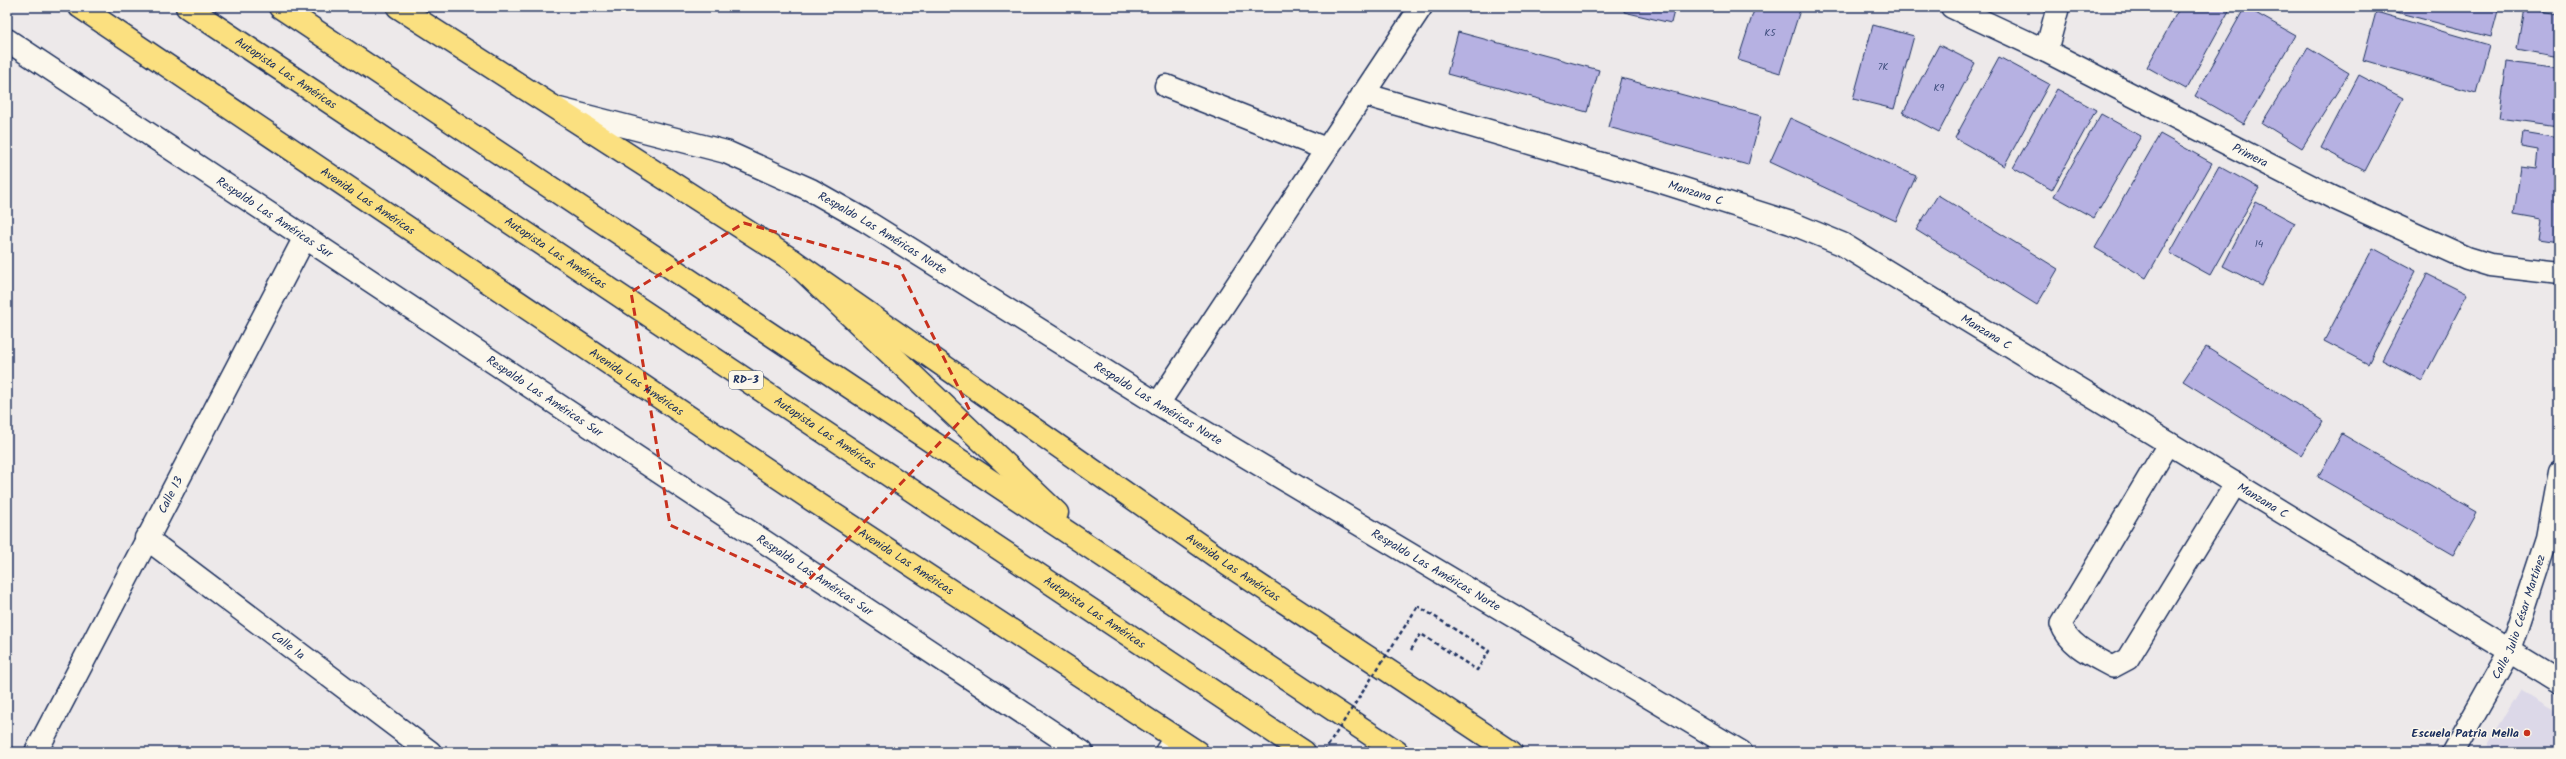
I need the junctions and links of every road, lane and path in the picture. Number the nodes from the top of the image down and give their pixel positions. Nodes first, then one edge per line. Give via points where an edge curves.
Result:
1 (80, 7) edge
2 (187, 7) edge
3 (280, 7) edge
4 (398, 7) edge
5 (1421, 7) edge
6 (1952, 7) edge
7 (2058, 7) edge
8 (7, 40) edge
9 (2046, 52) junction
10 (1166, 86) dead end
11 (1363, 94) junction
12 (554, 108) junction
13 (1326, 149) junction
14 (305, 237) junction
15 (792, 260) junction
16 (2559, 273) edge
17 (1158, 404) junction
18 (2169, 443) junction
19 (2559, 472) edge
20 (2236, 483) junction
21 (146, 538) junction
22 (1099, 554) junction
23 (1421, 634) dead end
24 (2510, 652) junction
25 (2559, 681) edge
26 (1170, 745) edge
27 (36, 752) edge
28 (430, 752) edge
29 (1082, 752) edge
30 (1196, 752) edge
31 (1304, 752) edge
32 (1324, 752) edge
33 (1397, 752) edge
34 (1511, 752) edge
35 (1741, 752) edge
36 (2453, 752) edge

1 - 26 main road, Avenida Las Américas
2 - 31 main road, Autopista Las Américas / RD-3
3 - 22 main road
4 - 12 main road, Avenida Las Américas
5 - 11 street
6 - 9 street, Primera
7 - 9 street
8 - 14 street, Respaldo Las Américas Sur
9 - 16 street, Primera via 2332,197 2467,258 2490,265
10 - 13 street
11 - 13 street
11 - 18 street, Manzana C via 1646,176 1815,231 1842,244
12 - 15 main road, Avenida Las Américas
12 - 17 street, Respaldo Las Américas Norte via 726,152 811,190 864,220
13 - 17 street
14 - 21 street, Calle 13
14 - 29 street, Respaldo Las Américas Sur
15 - 22 main road
15 - 34 main road, Avenida Las Américas via 1227,564
17 - 35 street, Respaldo Las Américas Norte
18 - 20 street, Manzana C
18 - 20 lane via 2061,624 2065,636 2082,649 2113,667 2128,659
19 - 24 street, Calle Julio César Martínez via 2547,538
20 - 24 street, Manzana C
21 - 27 street, Calle 13
21 - 28 street, Calle 1a
22 - 33 main road
23 - 32 path, bridge via 1477,670 1489,651 1418,606
24 - 25 street, Manzana C
24 - 36 street, Calle Julio César Martínez
26 - 30 main road, Avenida Las Américas

